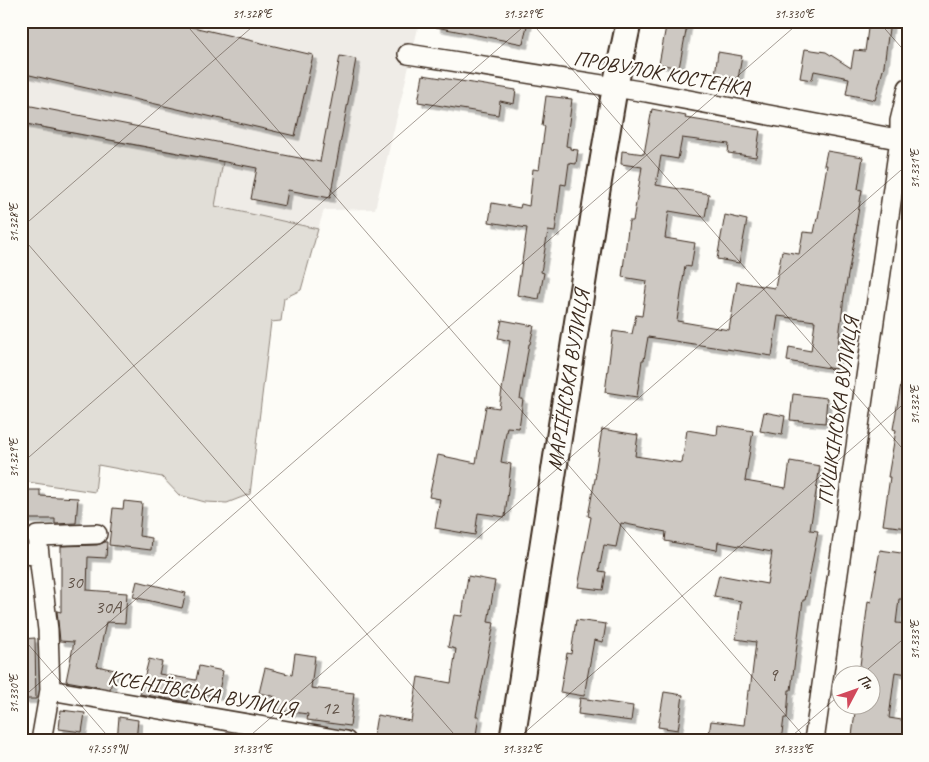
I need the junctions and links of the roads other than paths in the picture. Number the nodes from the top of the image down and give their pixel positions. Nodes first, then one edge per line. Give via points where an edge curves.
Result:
1 (629, 21) edge
2 (408, 54) dead end
3 (615, 87) junction
4 (908, 88) edge
5 (904, 140) edge
6 (97, 534) dead end
7 (30, 554) edge
8 (50, 690) junction
9 (42, 741) edge
10 (346, 741) edge
11 (512, 741) edge
12 (814, 741) edge

1 - 3 main road, МАРІЇНСЬКА ВУЛИЦЯ
2 - 3 street, ПРОВУЛОК КОСТЕНКА
3 - 5 street, ПРОВУЛОК КОСТЕНКА
3 - 11 main road, МАРІЇНСЬКА ВУЛИЦЯ
4 - 5 street, ПУШКІНСЬКА ВУЛИЦЯ via 900,122
5 - 12 street, ПУШКІНСЬКА ВУЛИЦЯ
6 - 7 street via 38,536
7 - 8 street via 48,630
8 - 9 street
8 - 10 street, КСЕНІЇВСЬКА ВУЛИЦЯ

